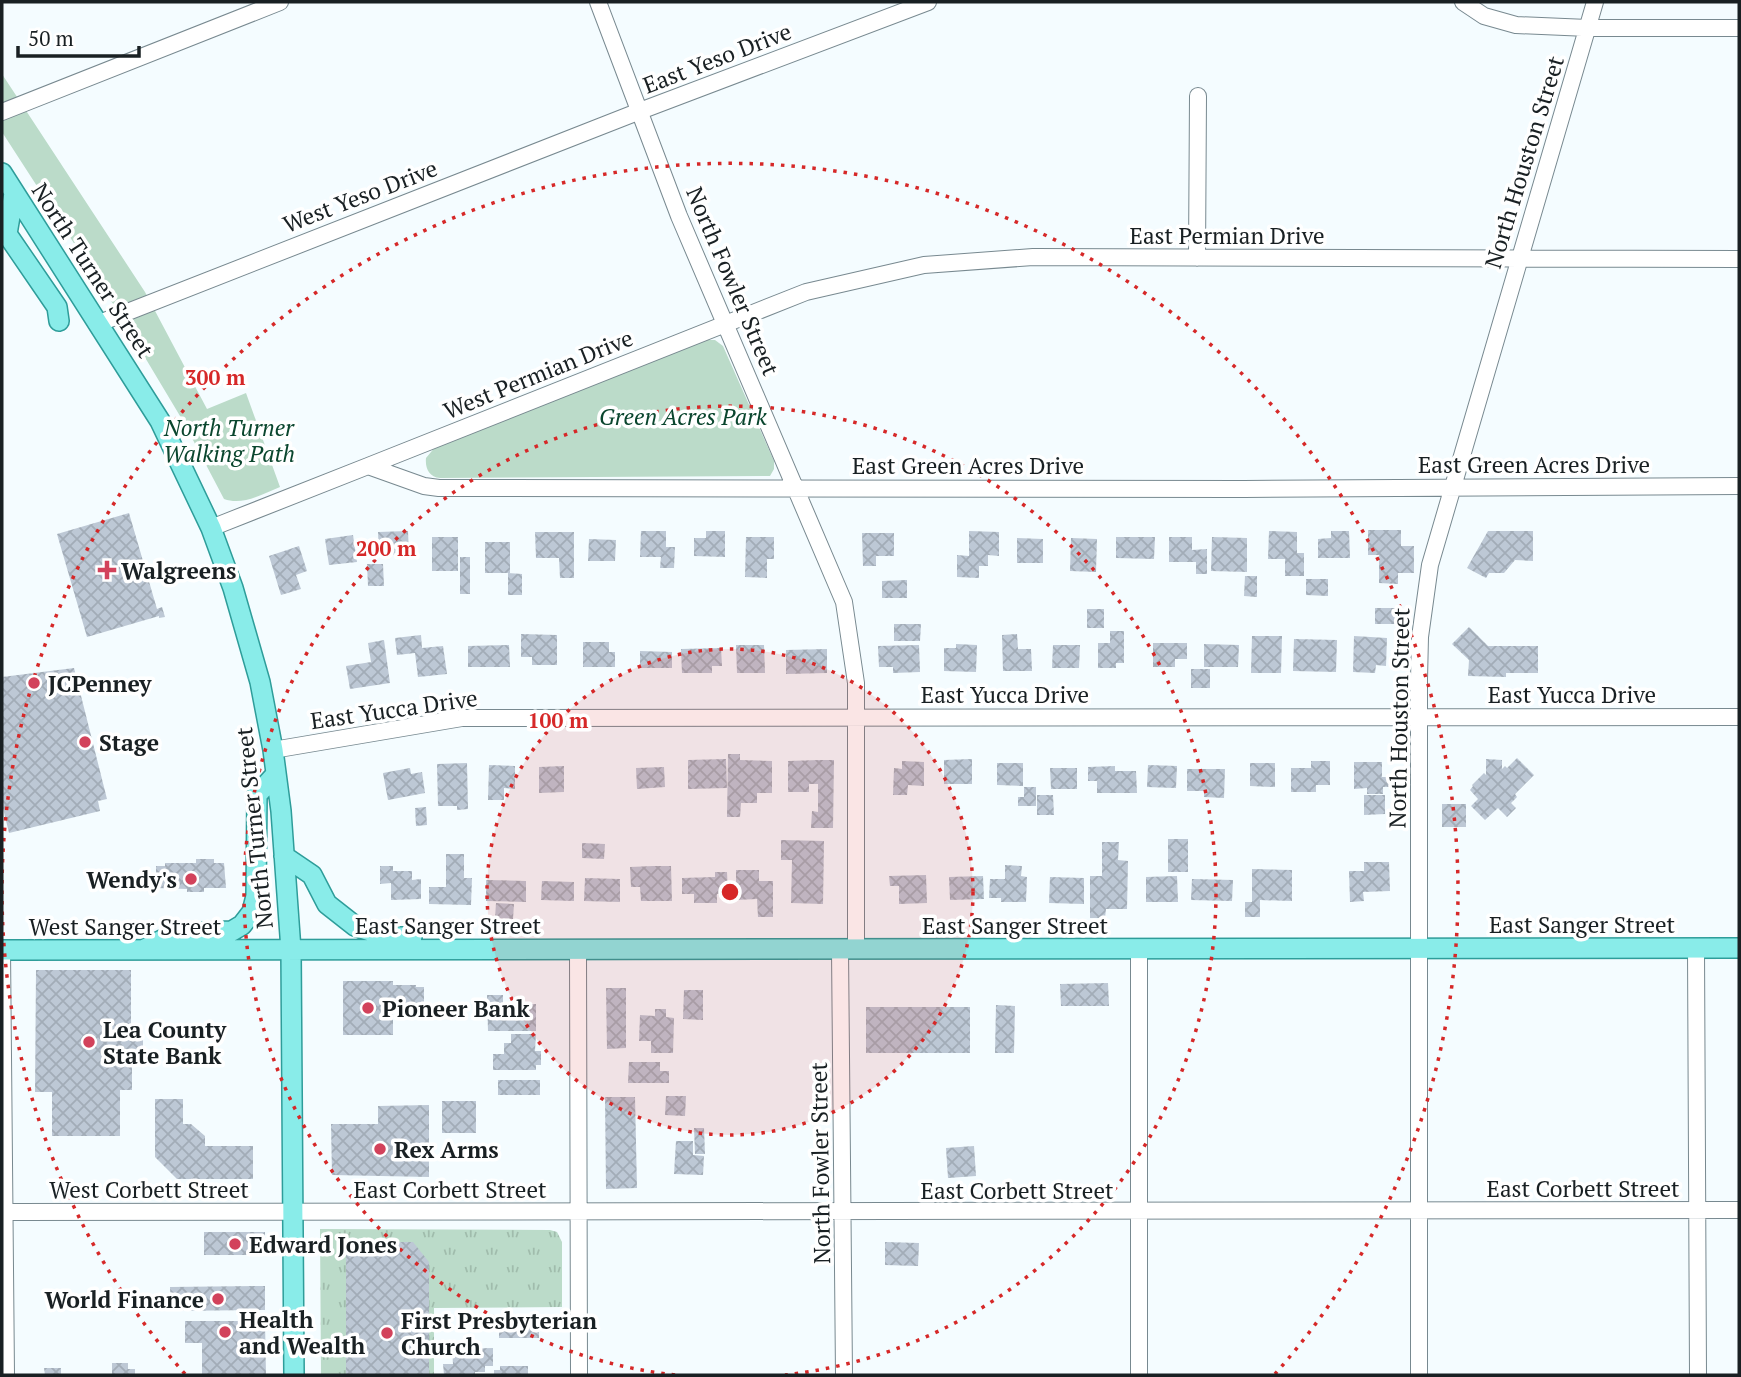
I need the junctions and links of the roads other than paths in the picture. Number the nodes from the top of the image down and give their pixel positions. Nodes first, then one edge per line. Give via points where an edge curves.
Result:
1 (280, 2) edge
2 (598, 2) edge
3 (928, 2) edge
4 (1463, 2) edge
5 (1595, 2) edge
6 (1588, 28) junction
7 (1739, 28) edge
8 (1198, 96) dead end
9 (640, 111) junction
10 (2, 112) edge
11 (2, 173) edge
12 (14, 193) junction
13 (1197, 258) junction
14 (1518, 259) junction
15 (1739, 259) edge
16 (59, 321) dead end
17 (97, 324) junction
18 (724, 324) junction
19 (368, 466) junction
20 (1454, 486) junction
21 (1739, 486) edge
22 (795, 488) junction
23 (211, 528) junction
24 (856, 717) junction
25 (1419, 717) junction
26 (1739, 717) edge
27 (273, 750) junction
28 (276, 774) junction
29 (284, 856) junction
30 (1696, 948) junction
31 (1739, 948) edge
32 (1139, 949) junction
33 (1418, 949) junction
34 (2, 950) edge
35 (291, 950) junction
36 (547, 950) junction
37 (578, 950) junction
38 (848, 950) junction
39 (142, 951) junction
40 (1698, 1210) junction
41 (1739, 1210) edge
42 (1418, 1211) junction
43 (5, 1212) junction
44 (294, 1212) junction
45 (844, 1212) junction
46 (1139, 1212) junction
47 (579, 1213) junction
48 (6, 1375) edge
49 (294, 1375) edge
50 (579, 1375) edge
51 (844, 1375) edge
52 (1139, 1375) edge
53 (1419, 1375) edge
54 (1698, 1375) edge

1 - 10 street
2 - 9 street, North Fowler Street
3 - 9 street, East Yeso Drive
4 - 6 street via 1484,16 1516,25
5 - 6 street, North Houston Street
6 - 7 street
6 - 14 street, North Houston Street
8 - 13 street
9 - 17 street, West Yeso Drive
9 - 18 street, North Fowler Street
11 - 12 main road, North Turner Street
12 - 16 main road via 7,234 57,307
12 - 17 main road, North Turner Street
13 - 14 street, East Permian Drive
13 - 18 street, East Permian Drive via 1033,257 924,265 806,292
14 - 15 street, East Permian Drive
14 - 20 street, North Houston Street
17 - 23 main road, North Turner Street via 160,421
18 - 19 street, West Permian Drive
18 - 22 street, North Fowler Street
19 - 22 street, East Green Acres Drive via 439,488
19 - 23 street
20 - 21 street, East Green Acres Drive
20 - 22 street, East Green Acres Drive
20 - 25 street, North Houston Street via 1424,602
22 - 24 street, North Fowler Street via 844,602 856,683
23 - 27 main road, North Turner Street via 247,633
24 - 25 street, East Yucca Drive
24 - 27 street, East Yucca Drive via 462,718
24 - 38 street, North Fowler Street
25 - 26 street, East Yucca Drive
25 - 33 street, North Houston Street
27 - 28 main road, North Turner Street
28 - 29 main road, North Turner Street
28 - 39 main road via 257,795 252,912 232,931 175,933
29 - 35 main road, North Turner Street
29 - 36 main road via 312,875 327,904 341,918 370,933 533,940
30 - 31 main road, East Sanger Street
30 - 33 main road, East Sanger Street
30 - 40 street
32 - 33 main road, East Sanger Street
32 - 38 main road, East Sanger Street
32 - 46 street
33 - 42 street, North Houston Street
34 - 39 main road, West Sanger Street
34 - 43 street
35 - 36 main road, East Sanger Street
35 - 39 main road, West Sanger Street
35 - 44 main road, North Turner Street
36 - 37 main road, East Sanger Street
37 - 38 main road, East Sanger Street
37 - 47 street
38 - 45 street, North Fowler Street
40 - 41 street, East Corbett Street
40 - 42 street, East Corbett Street
40 - 54 street
42 - 46 street, East Corbett Street
42 - 53 street, North Houston Street
43 - 44 street, West Corbett Street
43 - 48 street
44 - 47 street, East Corbett Street
44 - 49 main road, North Turner Street
45 - 46 street, East Corbett Street
45 - 47 street, East Corbett Street
45 - 51 street, North Fowler Street
46 - 52 street
47 - 50 street

